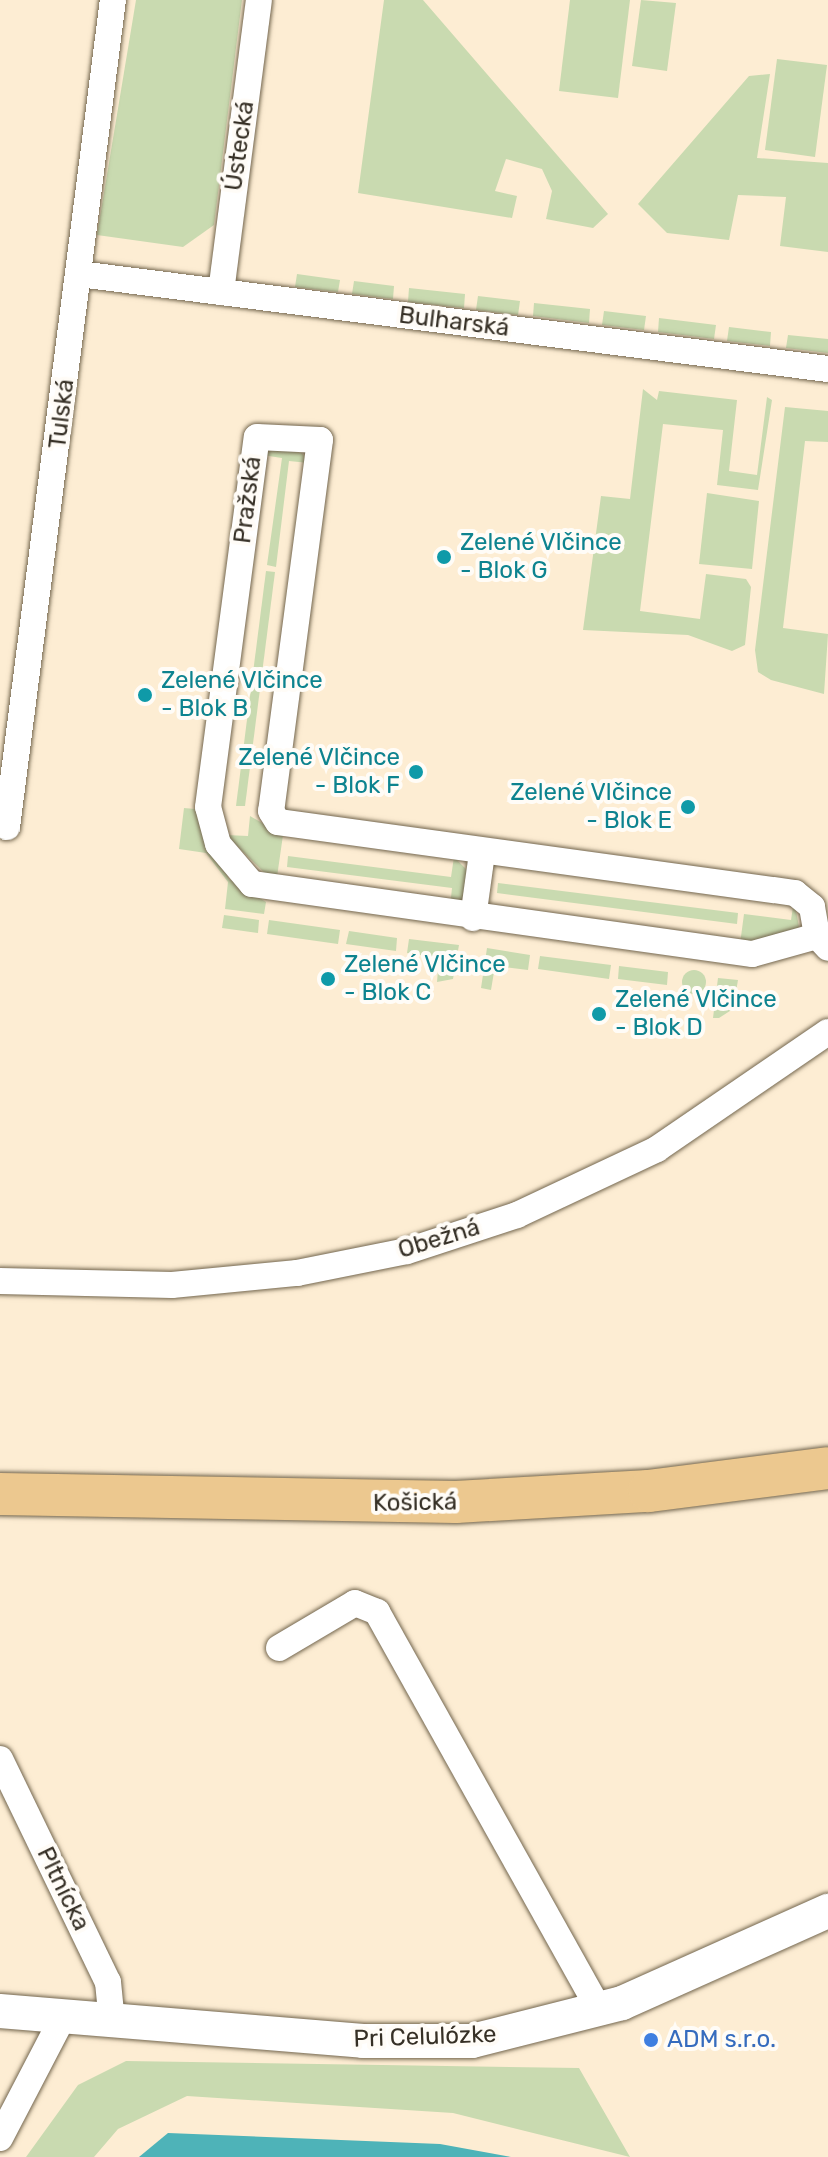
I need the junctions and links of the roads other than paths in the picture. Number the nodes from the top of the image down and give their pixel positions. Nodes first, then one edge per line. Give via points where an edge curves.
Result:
1 (113, 0) edge
2 (259, 0) edge
3 (79, 274) junction
4 (221, 292) junction
5 (828, 369) edge
6 (7, 827) dead end
7 (482, 853) junction
8 (473, 918) junction
9 (822, 942) edge
10 (828, 1032) edge
11 (0, 1281) edge
12 (828, 1468) edge
13 (0, 1494) edge
14 (279, 1648) dead end
15 (0, 1759) edge
16 (828, 1911) edge
17 (0, 2011) edge
18 (600, 2011) junction
19 (61, 2021) junction
20 (112, 2023) junction
21 (0, 2138) edge

1 - 3 street, Tulská
2 - 4 street, Ústecká
3 - 4 street, Bulharská
3 - 6 street, Tulská
4 - 5 street, Bulharská
7 - 8 street
7 - 8 street, Pražská via 290,828 271,811 320,440 257,437 210,828 231,865 276,892
7 - 9 street, Pražská via 795,893 812,907
8 - 9 street, Pražská via 752,954
10 - 11 street, Obežná via 657,1149 517,1215 407,1251 297,1273 172,1285
12 - 13 main road, Košická via 649,1491 456,1502
14 - 18 street via 355,1603 377,1612
15 - 20 street, Pltnícka via 108,1982
16 - 18 street, Pri Celulózke
17 - 19 street, Pri Celulózke
18 - 20 street, Pri Celulózke via 472,2041 363,2041
19 - 20 street, Pri Celulózke
19 - 21 street

